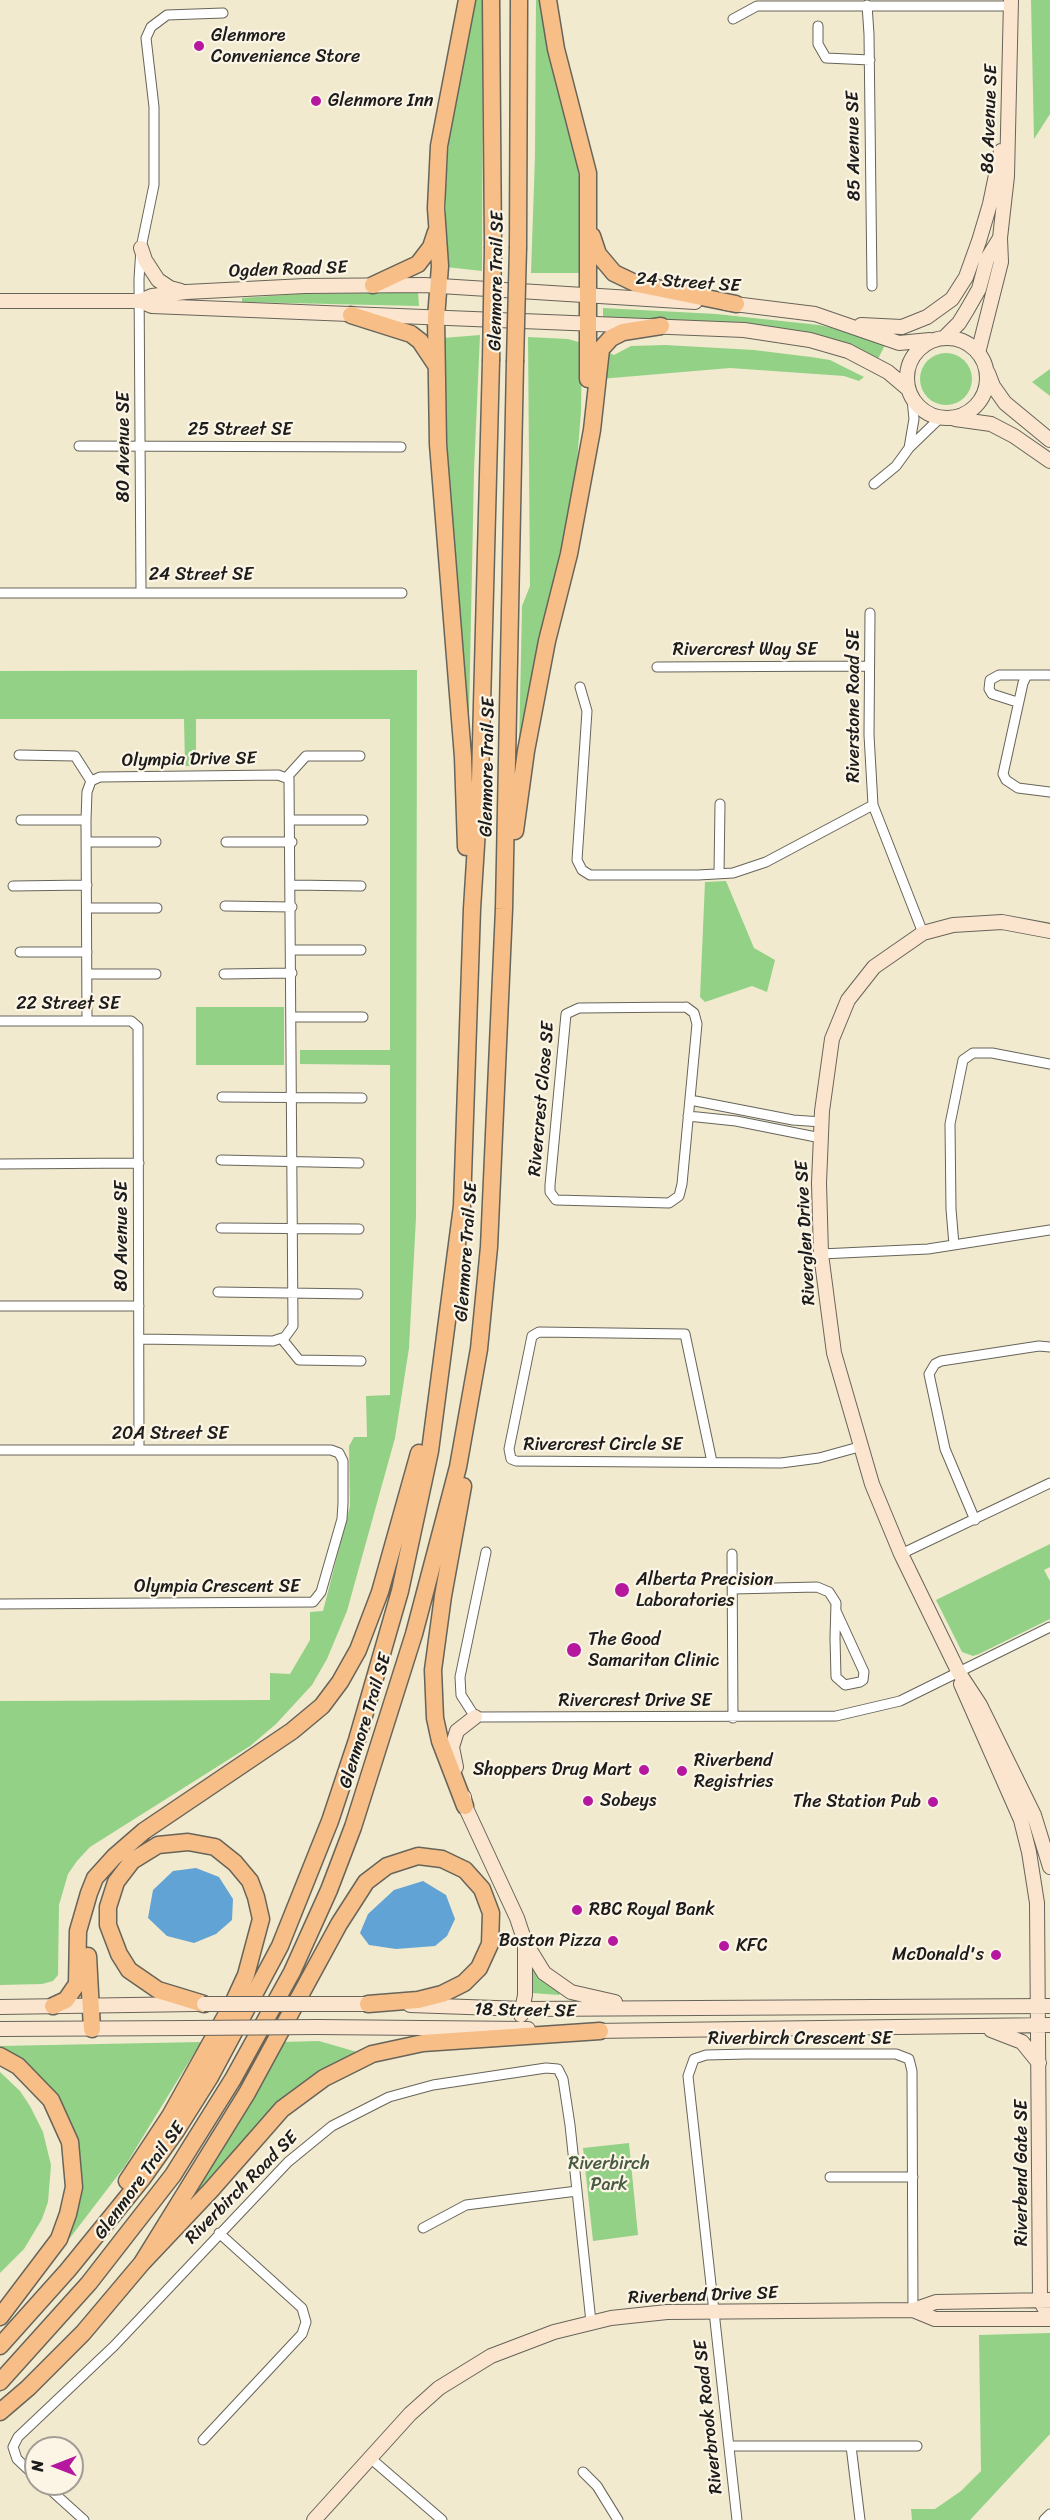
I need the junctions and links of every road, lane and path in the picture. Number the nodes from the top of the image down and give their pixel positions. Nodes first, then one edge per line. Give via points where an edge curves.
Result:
1 (466, 0) edge
2 (491, 0) edge
3 (519, 0) edge
4 (548, 0) edge
5 (1011, 3) edge
6 (867, 5) junction
7 (223, 13) dead end
8 (733, 19) dead end
9 (818, 26) dead end
10 (870, 60) junction
11 (1009, 116) junction
12 (588, 227) junction
13 (438, 228) junction
14 (1000, 238) junction
15 (141, 248) junction
16 (373, 285) junction
17 (438, 286) junction
18 (872, 286) dead end
19 (186, 292) junction
20 (588, 295) junction
21 (0, 301) edge
22 (140, 301) junction
23 (736, 304) junction
24 (351, 315) junction
25 (436, 318) junction
26 (587, 323) junction
27 (661, 326) junction
28 (849, 326) junction
29 (945, 337) junction
30 (930, 340) junction
31 (978, 353) junction
32 (436, 366) junction
33 (986, 368) junction
34 (910, 394) junction
35 (944, 418) junction
36 (1050, 440) edge
37 (140, 446) junction
38 (79, 447) dead end
39 (401, 447) dead end
40 (909, 448) junction
41 (1050, 461) edge
42 (584, 467) junction
43 (874, 484) dead end
44 (141, 592) junction
45 (0, 593) edge
46 (402, 593) dead end
47 (870, 613) dead end
48 (869, 666) junction
49 (657, 667) dead end
50 (1027, 675) junction
51 (1050, 675) edge
52 (580, 687) dead end
53 (1017, 702) junction
54 (19, 755) dead end
55 (360, 756) dead end
56 (287, 777) junction
57 (91, 781) junction
58 (1050, 792) edge
59 (720, 804) dead end
60 (873, 805) junction
61 (21, 820) dead end
62 (86, 820) junction
63 (291, 820) junction
64 (363, 820) dead end
65 (87, 842) junction
66 (156, 842) dead end
67 (226, 842) dead end
68 (292, 842) junction
69 (719, 873) junction
70 (87, 885) junction
71 (292, 885) junction
72 (13, 886) dead end
73 (362, 886) dead end
74 (225, 906) dead end
75 (292, 907) junction
76 (87, 908) junction
77 (157, 908) dead end
78 (472, 909) junction
79 (504, 909) junction
80 (1050, 931) edge
81 (923, 933) junction
82 (292, 950) junction
83 (361, 951) dead end
84 (20, 952) dead end
85 (87, 952) junction
86 (292, 973) junction
87 (87, 974) junction
88 (156, 974) dead end
89 (224, 974) dead end
90 (292, 1017) junction
91 (363, 1017) dead end
92 (0, 1021) edge
93 (87, 1021) junction
94 (136, 1023) joint
95 (1050, 1064) edge
96 (222, 1097) dead end
97 (292, 1098) junction
98 (362, 1098) dead end
99 (690, 1100) junction
100 (688, 1116) junction
101 (822, 1122) junction
102 (821, 1138) junction
103 (221, 1160) dead end
104 (139, 1163) junction
105 (293, 1163) junction
106 (359, 1163) dead end
107 (0, 1164) edge
108 (221, 1228) dead end
109 (293, 1228) junction
110 (359, 1229) dead end
111 (1050, 1230) edge
112 (954, 1245) junction
113 (821, 1254) junction
114 (218, 1292) dead end
115 (358, 1294) dead end
116 (293, 1295) junction
117 (0, 1306) edge
118 (139, 1306) junction
119 (139, 1339) junction
120 (282, 1339) junction
121 (445, 1341) junction
122 (1050, 1347) edge
123 (479, 1349) junction
124 (361, 1361) dead end
125 (859, 1446) junction
126 (0, 1450) edge
127 (139, 1450) junction
128 (339, 1453) joint
129 (712, 1462) junction
130 (1050, 1483) edge
131 (975, 1520) junction
132 (486, 1552) dead end
133 (732, 1554) dead end
134 (901, 1554) junction
135 (733, 1588) junction
136 (0, 1604) edge
137 (836, 1611) junction
138 (1050, 1627) edge
139 (959, 1673) junction
140 (475, 1717) junction
141 (733, 1718) junction
142 (465, 1806) junction
143 (1050, 1867) edge
144 (85, 1910) junction
145 (525, 1942) junction
146 (204, 2004) junction
147 (368, 2004) junction
148 (90, 2006) junction
149 (1045, 2006) edge
150 (0, 2007) edge
151 (53, 2007) junction
152 (641, 2008) junction
153 (524, 2009) junction
154 (1045, 2025) edge
155 (975, 2026) junction
156 (485, 2028) junction
157 (0, 2029) edge
158 (92, 2029) junction
159 (600, 2031) junction
160 (0, 2056) edge
161 (1039, 2062) junction
162 (830, 2177) dead end
163 (913, 2177) junction
164 (577, 2191) junction
165 (423, 2228) dead end
166 (219, 2232) junction
167 (142, 2263) junction
168 (68, 2270) junction
169 (1045, 2300) edge
170 (914, 2310) junction
171 (714, 2311) junction
172 (0, 2316) edge
173 (1050, 2319) edge
174 (591, 2322) junction
175 (0, 2346) edge
176 (0, 2382) edge
177 (0, 2412) edge
178 (203, 2440) dead end
179 (729, 2446) junction
180 (851, 2446) junction
181 (917, 2446) dead end
182 (369, 2457) junction
183 (24, 2466) edge
184 (583, 2472) dead end
185 (57, 2496) edge
186 (1050, 2514) edge
187 (84, 2520) edge
188 (314, 2520) edge
189 (442, 2520) edge
190 (618, 2520) edge
191 (737, 2520) edge
192 (860, 2520) edge
193 (1044, 2520) edge

1 - 13 highway via 439,146
2 - 78 highway, Glenmore Trail SE, bridge via 491,361 480,781
3 - 79 highway, Glenmore Trail SE, bridge via 518,247
4 - 12 highway via 556,49 586,165
5 - 6 street
5 - 11 main road, 86 Avenue SE
6 - 8 street via 757,6
6 - 10 street, 85 Avenue SE
7 - 15 street, 80 Avenue SE via 167,15 151,27 146,38 154,107 154,185
9 - 10 street via 818,44 826,58
10 - 18 street, 85 Avenue SE
11 - 14 main road, 86 Avenue SE
11 - 28 main road via 990,204 966,277 952,299 927,317 902,327
12 - 20 highway
12 - 23 highway via 598,254 614,273 637,284
13 - 16 highway via 431,247 418,264
13 - 17 highway
14 - 29 main road, 86 Avenue SE via 963,317
14 - 31 main road, 86 Avenue SE via 1001,262
15 - 19 main road via 158,280
15 - 22 street, 80 Avenue SE
16 - 17 main road, Ogden Road SE
16 - 19 main road, Ogden Road SE
17 - 20 main road, 24 Street SE
17 - 25 highway
19 - 22 main road, Ogden Road SE
20 - 23 main road, 24 Street SE
20 - 26 highway
21 - 22 main road, Ogden Road SE
22 - 24 main road, Ogden Road SE via 152,306
22 - 37 street, 80 Avenue SE
23 - 28 main road, 24 Street SE via 815,314
24 - 25 main road, Ogden Road SE
24 - 32 highway via 411,334
25 - 26 main road
25 - 32 highway
26 - 27 main road
26 - 42 highway
27 - 34 main road via 744,330 810,340 860,357 888,372
27 - 42 highway via 623,332 601,349
28 - 30 main road, 24 Street SE via 899,342
29 - 30 main road
29 - 31 main road via 963,341
30 - 34 main road via 911,358 906,373
31 - 33 main road
32 - 78 highway via 438,444
33 - 35 main road via 985,389 978,403 967,412
33 - 36 main road via 1005,403
34 - 35 main road via 926,412
34 - 40 street via 914,419
35 - 40 street
35 - 41 main road via 991,424
37 - 38 street, 25 Street SE
37 - 39 street, 25 Street SE
37 - 44 street, 80 Avenue SE
40 - 43 street via 896,466
42 - 79 highway via 526,751
44 - 45 street, 24 Street SE
44 - 46 street, 24 Street SE
47 - 48 street, Riverstone Road SE
48 - 49 street, Rivercrest Way SE
48 - 60 street, Riverstone Road SE via 869,776
50 - 51 street
50 - 53 street
50 - 53 street via 999,675 990,680 992,694
52 - 69 street via 587,711 577,853 582,870 594,876
53 - 58 street via 1006,780 1018,788
54 - 57 street via 75,756
55 - 56 street via 306,756
56 - 57 street, Olympia Drive SE via 100,777
56 - 63 street via 291,783
57 - 62 street
59 - 69 street
60 - 69 street via 766,862 733,873
60 - 81 street, Riverstone Road SE
61 - 62 street
62 - 65 street
63 - 64 street
63 - 68 street
65 - 66 street
65 - 70 street
67 - 68 street
68 - 71 street
70 - 72 street
70 - 76 street
71 - 73 street
71 - 75 street
74 - 75 street
75 - 82 street
76 - 77 street
76 - 85 street
78 - 121 highway, Glenmore Trail SE via 462,1206
79 - 123 highway, Glenmore Trail SE via 489,1247
80 - 81 main road, Riverglen Drive SE via 985,921
81 - 101 main road, Riverglen Drive SE via 874,968 844,1008 831,1046
82 - 83 street
82 - 86 street
84 - 85 street
85 - 87 street
86 - 89 street
86 - 90 street
87 - 88 street
87 - 93 street
90 - 91 street
90 - 97 street
92 - 93 street, 22 Street SE
93 - 94 street, 22 Street SE
94 - 104 street, 80 Avenue SE via 140,1034
95 - 112 street via 992,1053 973,1053 963,1060 950,1124
96 - 97 street
97 - 98 street
97 - 105 street
99 - 100 street, Rivercrest Close SE
99 - 100 street, Rivercrest Close SE via 697,1024 692,1009 569,1010 565,1018 552,1197 561,1202 669,1203 682,1184
99 - 101 street
100 - 102 street
101 - 102 main road, Riverglen Drive SE
102 - 113 main road, Riverglen Drive SE
103 - 105 street
104 - 107 street
104 - 118 street, 80 Avenue SE
105 - 106 street
105 - 109 street
108 - 109 street
109 - 110 street
109 - 116 street
111 - 112 street
112 - 113 street
113 - 125 main road, Riverglen Drive SE via 834,1353
114 - 116 street
115 - 116 street
116 - 120 street via 293,1326
117 - 118 street
118 - 119 street, 80 Avenue SE
119 - 120 street
119 - 127 street, 80 Avenue SE
120 - 124 street via 299,1360
121 - 144 highway via 408,1499 380,1592 358,1650 340,1682 322,1706 292,1731 144,1831 114,1857 95,1878
121 - 168 highway, Glenmore Trail SE via 430,1451 400,1591 357,1740 306,1885 280,1946 210,2077 142,2179
122 - 131 street via 941,1361 929,1374 945,1449
123 - 142 highway via 474,1427 433,1670 440,1742
123 - 176 highway, Glenmore Trail SE via 458,1467 407,1656 354,1827 292,1972 233,2079 173,2175 89,2283
125 - 129 street, Rivercrest Circle SE via 804,1461
125 - 134 main road, Riverglen Drive SE
126 - 127 street, 20A Street SE
127 - 128 street, 20A Street SE
128 - 136 street, Olympia Crescent SE via 343,1461 342,1519 321,1592 313,1602
129 - 129 street, Rivercrest Circle SE via 523,1463 511,1459 509,1449 532,1336 539,1332 685,1334
130 - 131 street
131 - 134 street
132 - 140 street via 460,1677 461,1695
133 - 135 street
134 - 139 main road, Riverglen Drive SE
135 - 137 street via 823,1588 834,1598
135 - 141 street
137 - 137 street via 836,1677 845,1685 860,1682 864,1672
138 - 139 street, Rivercrest Drive SE
139 - 141 street, Rivercrest Drive SE via 900,1701 856,1713
139 - 143 main road, Riverglen Drive SE via 980,1705 1034,1815
139 - 149 main road, Riverglen Drive SE via 969,1707 1021,1820 1039,1918
140 - 141 street, Rivercrest Drive SE
140 - 142 main road via 457,1731 452,1747
142 - 145 main road
144 - 148 highway
144 - 151 highway via 78,1931 77,1984 66,2000
145 - 152 main road via 544,1973 565,1989
145 - 153 main road
146 - 147 main road, 18 Street SE, bridge
146 - 148 main road, 18 Street SE
146 - 168 highway via 158,1990 129,1970 108,1925 108,1906 116,1882 132,1861 158,1845 188,1842 215,1847 250,1881 261,1919 246,1975 234,2001 170,2116
147 - 153 main road, 18 Street SE
147 - 167 highway via 442,1994 464,1983 479,1968 490,1944 491,1913 482,1890 465,1870 442,1858 418,1856 387,1866 366,1882 235,2113
148 - 151 main road, 18 Street SE
148 - 158 highway
149 - 152 main road, 18 Street SE
149 - 154 main road, Riverglen Drive SE
150 - 151 main road, 18 Street SE
152 - 153 main road, 18 Street SE
153 - 156 main road via 514,2020
154 - 155 main road, 18 Street SE
154 - 161 main road, Riverbend Gate SE
155 - 159 main road, 18 Street SE
155 - 161 main road via 1003,2032 1022,2042
156 - 158 main road, 18 Street SE, bridge
156 - 159 main road, 18 Street SE
157 - 158 main road, 18 Street SE
159 - 167 highway via 423,2043 372,2055 324,2078 282,2109
160 - 172 highway via 18,2066 51,2100 70,2142 74,2187 58,2239
161 - 169 main road, Riverbend Gate SE
162 - 163 street
163 - 170 street, Riverbirch Crescent SE
163 - 171 street, Riverbirch Crescent SE via 912,2071 909,2059 902,2055 747,2054 694,2059 688,2076
164 - 165 street via 466,2205
164 - 166 street, Riverbirch Road SE via 563,2079 558,2069 546,2067 433,2085 389,2097 351,2116 332,2126 288,2162
164 - 174 street, Riverbirch Road SE
166 - 178 street via 302,2308 306,2322 302,2334
166 - 183 street, Riverbirch Road SE via 114,2346 18,2437 13,2447
167 - 177 highway via 83,2333
168 - 175 highway, Glenmore Trail SE
169 - 170 main road, Riverbend Drive SE via 936,2302
169 - 173 main road, Riverbend Gate SE
170 - 171 main road, Riverbend Drive SE
170 - 173 main road, Riverbend Drive SE via 935,2319
171 - 174 main road, Riverbend Drive SE via 632,2315
171 - 179 street, Riverbrook Road SE
174 - 182 main road, Riverbend Drive SE via 534,2338 470,2367 417,2407
179 - 180 street
179 - 191 street, Riverbrook Road SE
180 - 181 street
180 - 192 street
182 - 188 main road, Riverbend Drive SE
182 - 189 street
184 - 190 street via 597,2486
185 - 187 street
186 - 193 street

